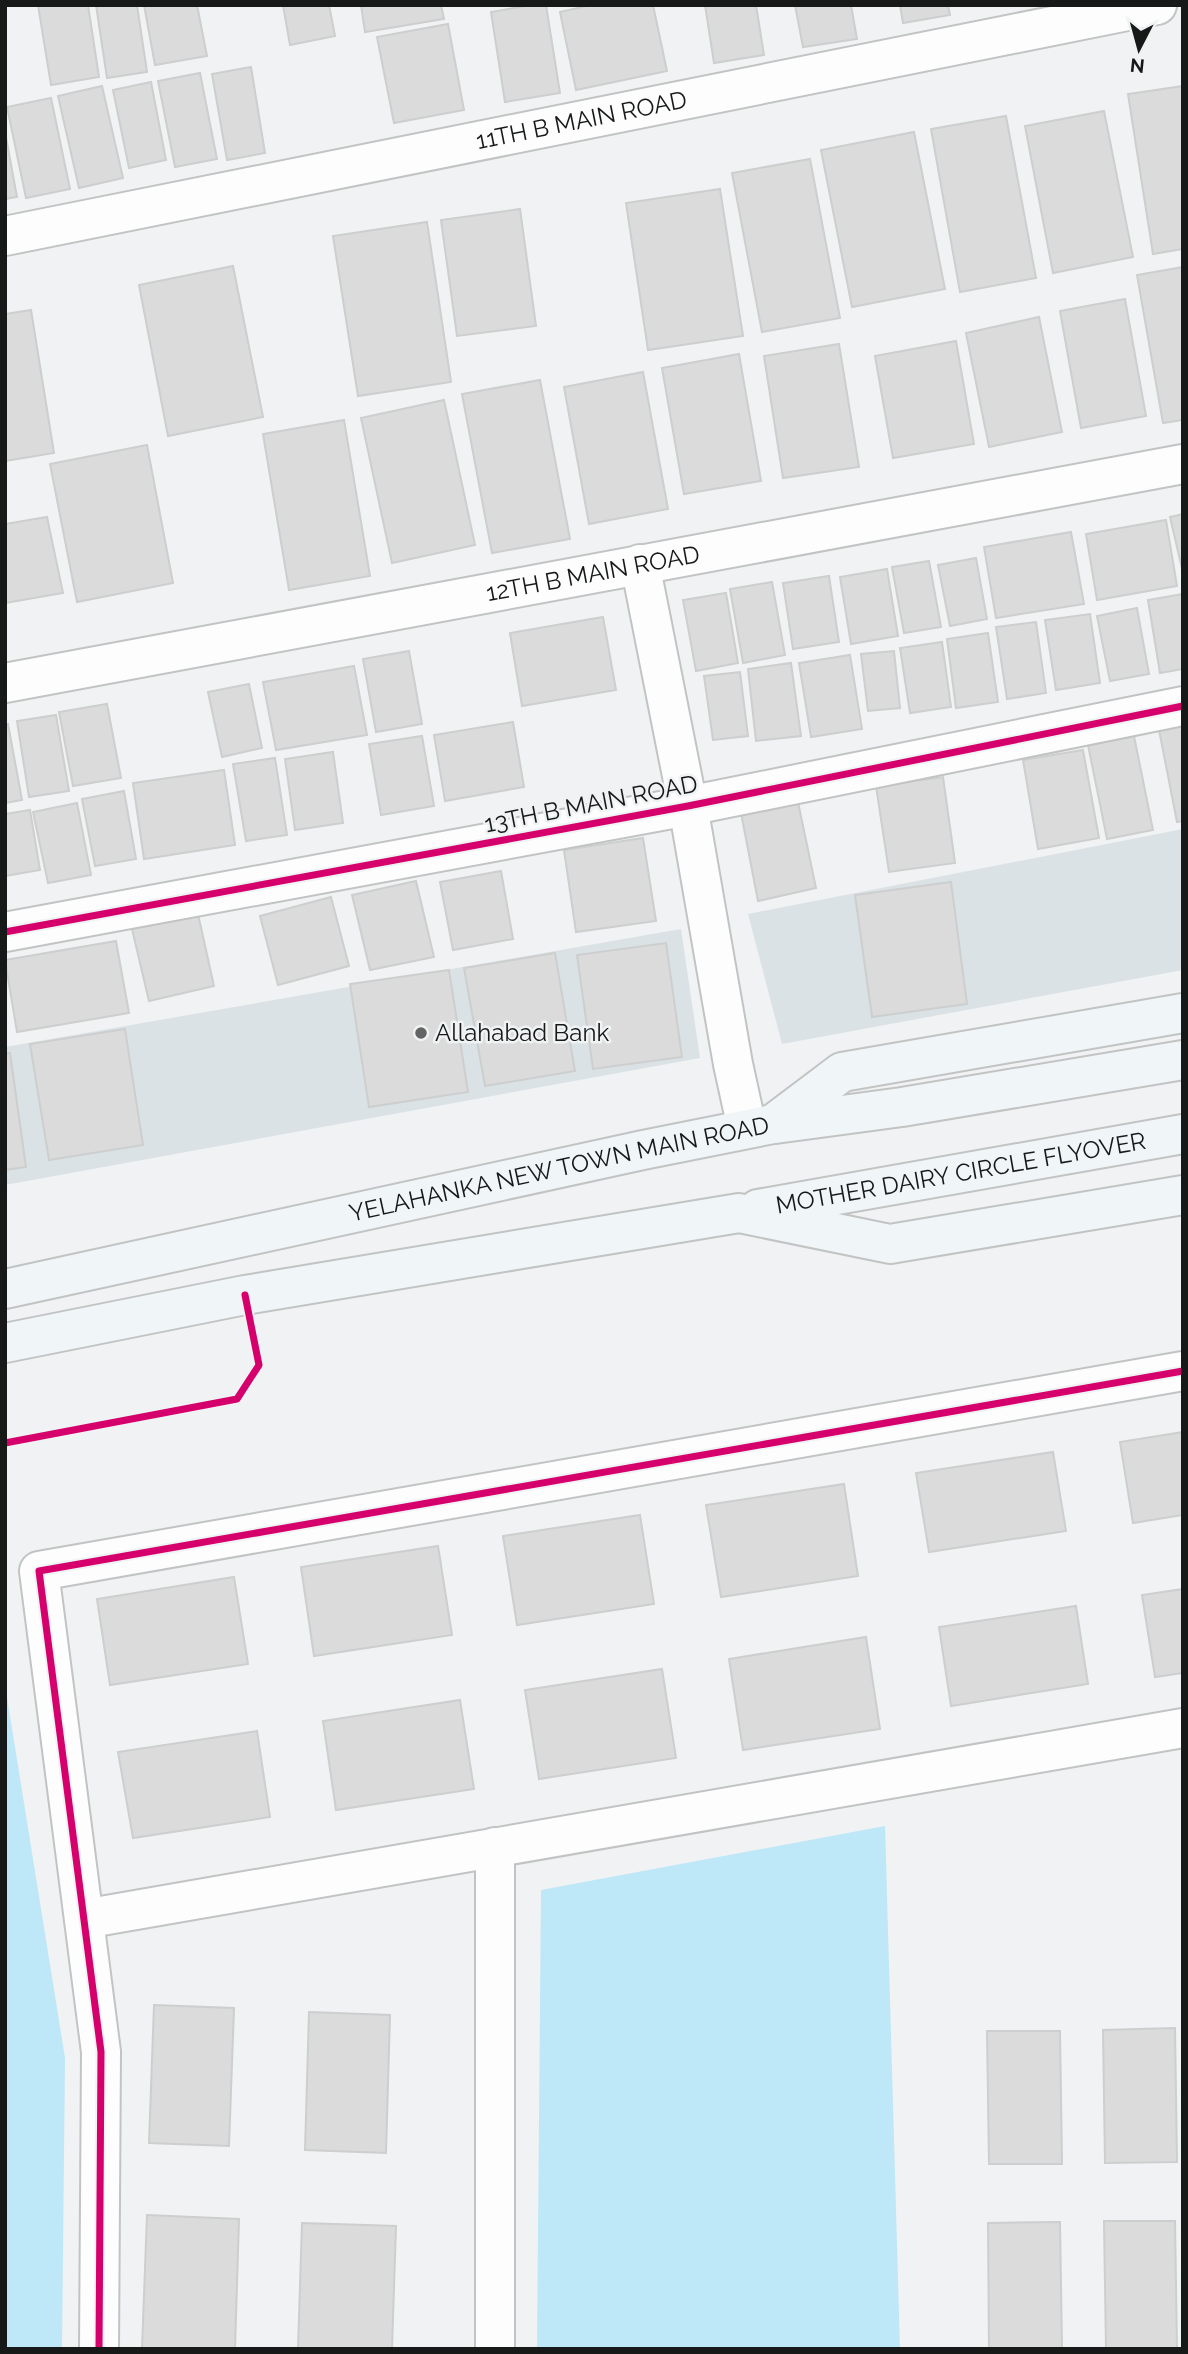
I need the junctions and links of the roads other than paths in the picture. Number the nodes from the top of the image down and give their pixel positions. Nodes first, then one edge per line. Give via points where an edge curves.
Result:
1 (1157, 5) edge
2 (5, 236) edge
3 (1183, 464) edge
4 (640, 565) junction
5 (5, 682) edge
6 (1183, 706) edge
7 (688, 806) junction
8 (5, 932) edge
9 (1183, 1013) edge
10 (1183, 1060) edge
11 (760, 1126) junction
12 (1183, 1134) edge
13 (1183, 1195) edge
14 (739, 1213) junction
15 (5, 1289) edge
16 (5, 1343) edge
17 (1183, 1371) edge
18 (1183, 1728) edge
19 (495, 1847) junction
20 (84, 1919) junction
21 (99, 2349) edge
22 (495, 2349) edge

1 - 2 street, 11TH B MAIN ROAD
3 - 4 street, 12TH B MAIN ROAD
4 - 5 street, 12TH B MAIN ROAD
4 - 7 street
6 - 7 street, 13TH B MAIN ROAD
7 - 8 street, 13TH B MAIN ROAD
7 - 11 street via 733,1064
9 - 11 main road, YELAHANKA NEW TOWN MAIN ROAD via 842,1072
10 - 11 main road
11 - 15 main road, YELAHANKA NEW TOWN MAIN ROAD
12 - 14 main road, MOTHER DAIRY CIRCLE FLYOVER
13 - 14 main road via 890,1244
14 - 16 main road via 245,1295
17 - 20 street via 39,1572
18 - 19 street
19 - 20 street
19 - 22 street
20 - 21 street via 101,2052

